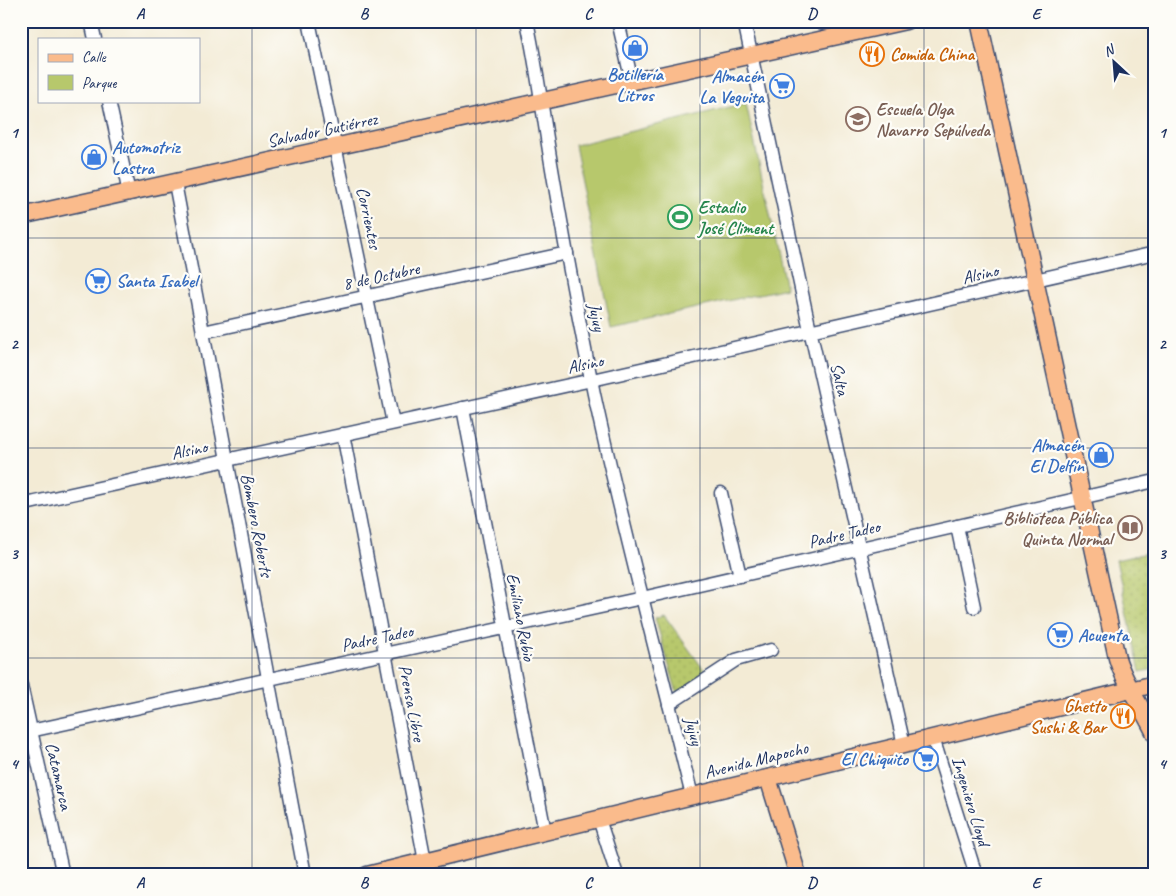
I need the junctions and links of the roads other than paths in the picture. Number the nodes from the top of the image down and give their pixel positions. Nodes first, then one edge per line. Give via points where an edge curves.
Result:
1 (91, 21) edge
2 (309, 21) edge
3 (526, 21) edge
4 (618, 21) edge
5 (744, 21) edge
6 (906, 21) edge
7 (979, 21) edge
8 (95, 38) edge
9 (751, 56) junction
10 (632, 82) junction
11 (109, 102) edge
12 (542, 102) junction
13 (337, 147) junction
14 (175, 183) junction
15 (129, 193) junction
16 (21, 216) edge
17 (567, 253) junction
18 (1155, 253) edge
19 (1035, 280) junction
20 (367, 296) junction
21 (811, 330) junction
22 (203, 332) junction
23 (592, 380) junction
24 (463, 408) junction
25 (393, 423) junction
26 (343, 434) junction
27 (227, 460) junction
28 (1155, 481) edge
29 (721, 494) dead end
30 (1082, 498) junction
31 (21, 505) edge
32 (957, 526) junction
33 (860, 548) junction
34 (740, 576) junction
35 (642, 598) junction
36 (974, 607) dead end
37 (506, 628) junction
38 (771, 650) dead end
39 (385, 654) junction
40 (269, 679) junction
41 (1155, 684) edge
42 (21, 685) edge
43 (1132, 689) junction
44 (669, 704) junction
45 (26, 732) edge
46 (1155, 734) edge
47 (933, 738) junction
48 (904, 745) junction
49 (768, 778) junction
50 (692, 796) junction
51 (599, 819) junction
52 (545, 832) junction
53 (424, 861) junction
54 (393, 872) edge
55 (63, 875) edge
56 (306, 875) edge
57 (367, 875) edge
58 (617, 875) edge
59 (798, 875) edge
60 (976, 875) edge

1 - 8 street
2 - 13 street, Corrientes
3 - 12 street, Jujuy
4 - 10 street
5 - 9 street, Salta
6 - 9 main road, Salvador Gutiérrez
7 - 19 main road
9 - 10 main road, Salvador Gutiérrez
9 - 21 street, Salta
10 - 12 main road, Salvador Gutiérrez
11 - 15 street
12 - 13 main road, Salvador Gutiérrez
12 - 17 street, Jujuy
13 - 14 main road, Salvador Gutiérrez
13 - 20 street, Corrientes
14 - 15 main road, Salvador Gutiérrez
14 - 22 street, Bombero Roberts
15 - 16 main road, Salvador Gutiérrez
17 - 20 street, 8 de Octubre
17 - 23 street, Jujuy
18 - 19 street, Alsino
19 - 21 street, Alsino
19 - 30 main road
20 - 22 street, 8 de Octubre
20 - 25 street, Corrientes
21 - 23 street, Alsino
21 - 33 street, Salta
22 - 27 street, Bombero Roberts
23 - 24 street, Alsino
23 - 35 street, Jujuy via 628,549
24 - 25 street, Alsino
24 - 37 street, Emiliano Rubio
25 - 26 street, Alsino
26 - 27 street, Alsino
26 - 39 street, Prensa Libre
27 - 31 street, Alsino
27 - 40 street, Bombero Roberts
28 - 30 street, Padre Tadeo
29 - 34 street
30 - 32 street, Padre Tadeo
30 - 43 main road via 1117,658
32 - 33 street, Padre Tadeo
32 - 36 street
33 - 34 street, Padre Tadeo
33 - 48 street, Salta
34 - 35 street, Padre Tadeo
35 - 37 street, Padre Tadeo
35 - 44 street, Jujuy
37 - 39 street, Padre Tadeo
37 - 52 street, Emiliano Rubio
38 - 44 street, Jujuy via 736,660
39 - 40 street, Padre Tadeo
39 - 53 street, Prensa Libre
40 - 45 street, Padre Tadeo
40 - 56 street, Bombero Roberts
41 - 43 main road, Avenida Mapocho
42 - 45 street, Catamarca
43 - 46 main road
43 - 47 main road, Avenida Mapocho
44 - 50 street, Jujuy
45 - 55 street, Catamarca
47 - 48 main road, Avenida Mapocho
47 - 60 street, Ingeniero Lloyd
48 - 49 main road, Avenida Mapocho
49 - 50 main road, Avenida Mapocho
49 - 59 main road
50 - 51 main road, Avenida Mapocho
51 - 52 main road, Avenida Mapocho
51 - 58 street
52 - 53 main road, Avenida Mapocho
53 - 54 main road, Avenida Mapocho
54 - 57 main road, Avenida Mapocho

